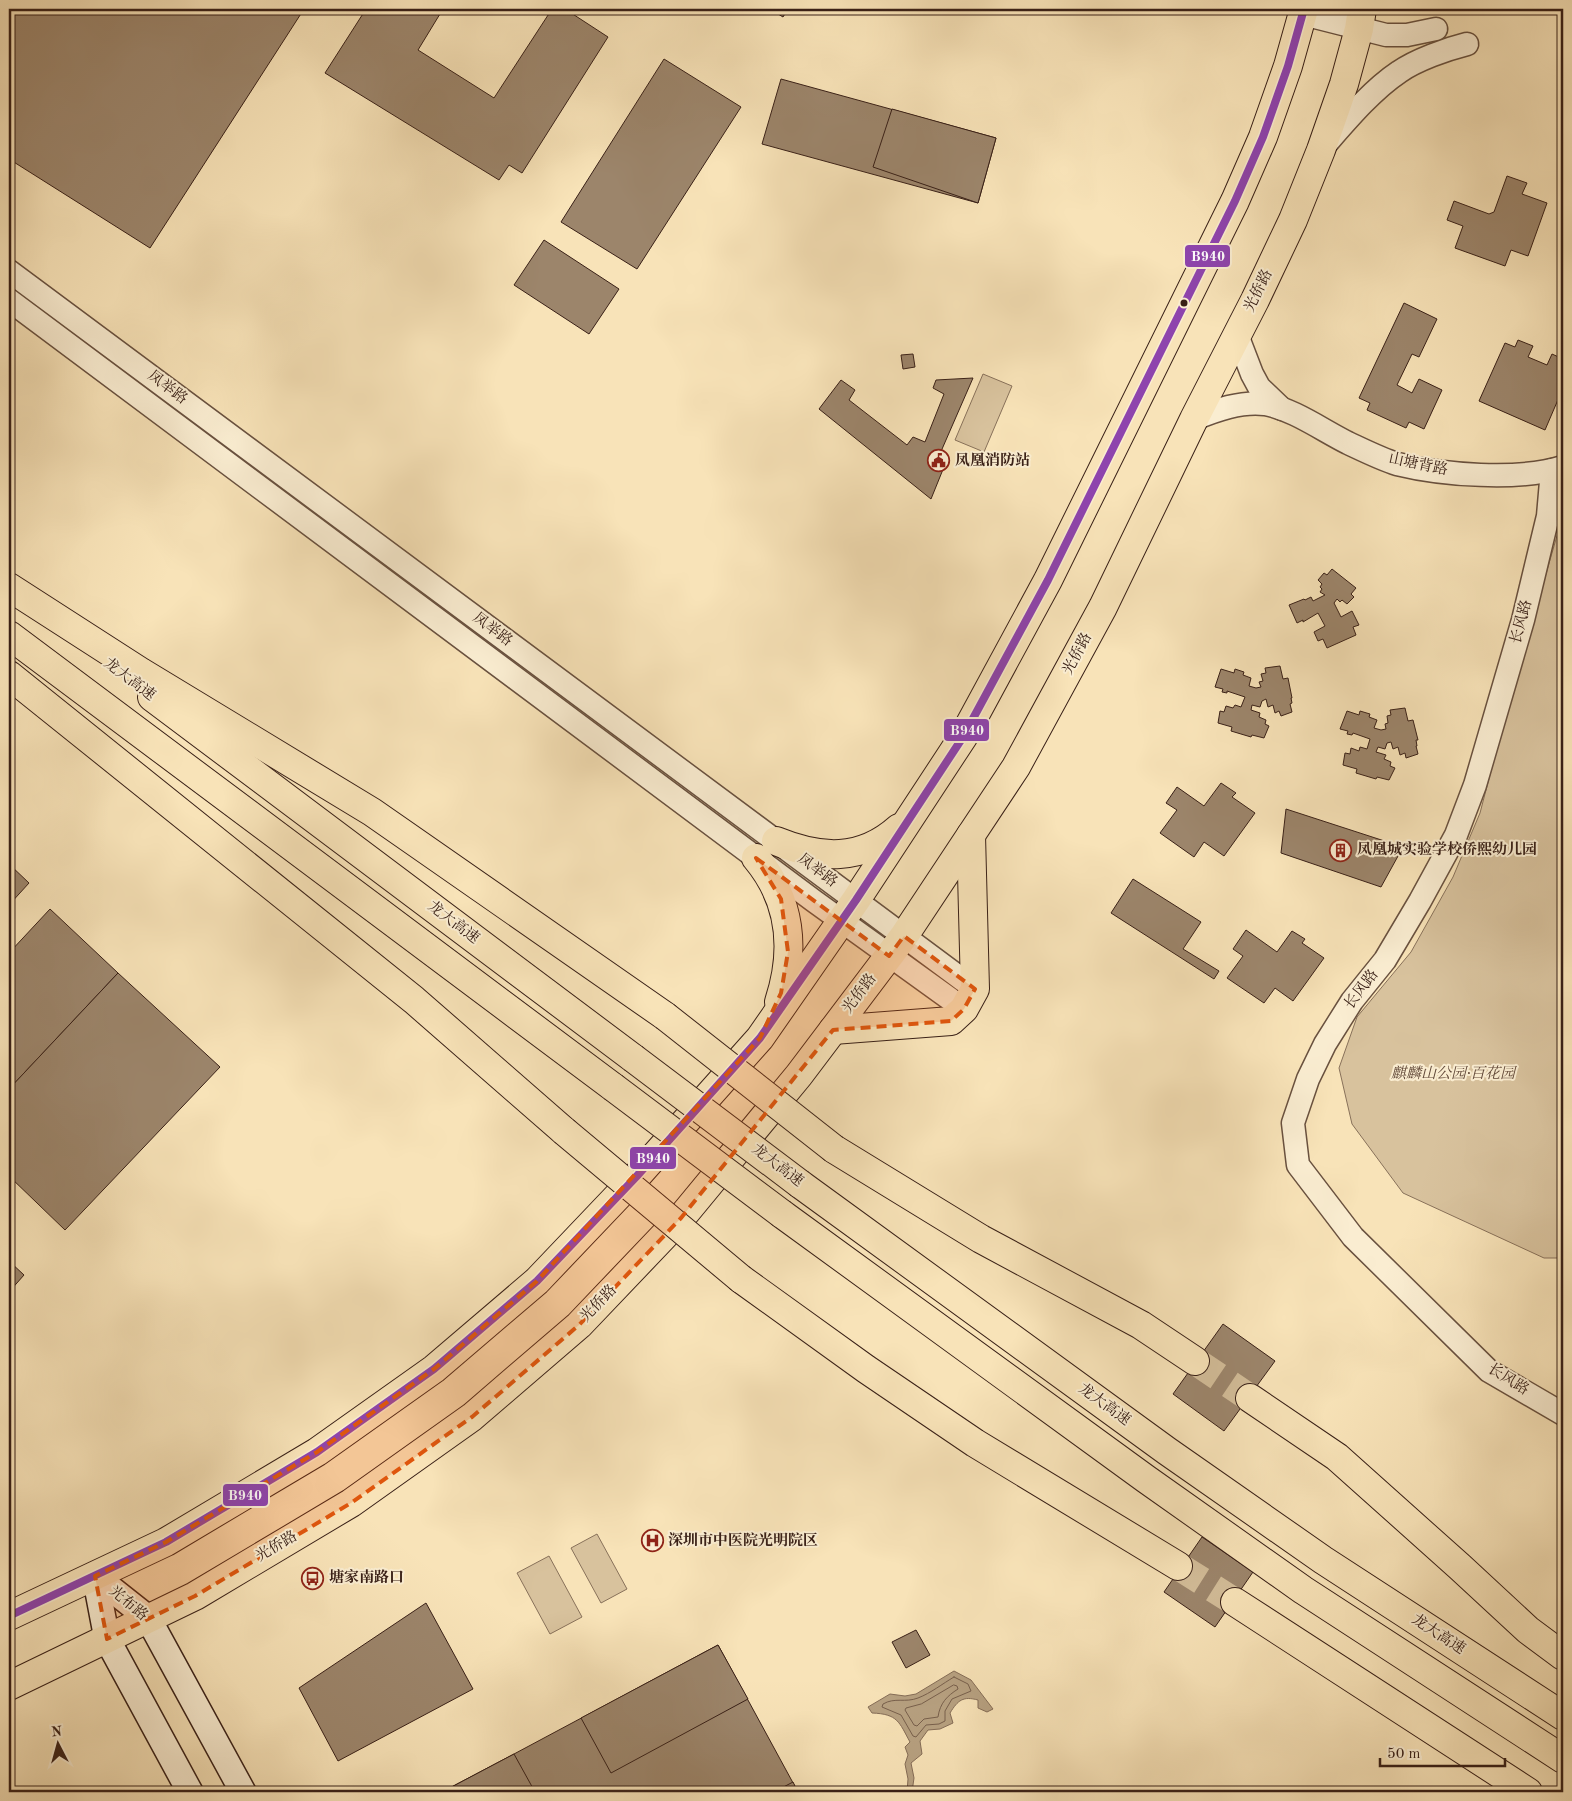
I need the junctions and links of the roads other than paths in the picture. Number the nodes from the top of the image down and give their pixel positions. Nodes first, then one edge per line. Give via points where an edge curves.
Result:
1 (1304, 11) edge
2 (1361, 19) edge
3 (1436, 29) dead end
4 (1467, 44) dead end
5 (1321, 150) junction
6 (9, 271) edge
7 (9, 300) edge
8 (1237, 335) junction
9 (1282, 409) junction
10 (1194, 419) junction
11 (1558, 468) edge
12 (9, 587) edge
13 (9, 591) edge
14 (9, 635) edge
15 (9, 676) edge
16 (909, 819) junction
17 (971, 835) junction
18 (766, 849) junction
19 (848, 911) junction
20 (897, 946) junction
21 (970, 999) junction
22 (768, 1026) junction
23 (833, 1030) junction
24 (1195, 1361) tunnel mouth
25 (1250, 1398) tunnel mouth
26 (1563, 1414) edge
27 (1178, 1566) tunnel mouth
28 (95, 1576) junction
29 (1235, 1602) tunnel mouth
30 (9, 1616) edge
31 (148, 1618) junction
32 (107, 1639) junction
33 (1563, 1656) edge
34 (9, 1686) edge
35 (1563, 1716) edge
36 (1563, 1759) edge
37 (190, 1792) edge
38 (243, 1792) edge
39 (1528, 1792) edge

1 - 2 street
1 - 16 main road via 1263,137 1227,218 1048,580 963,737
2 - 3 street via 1386,35 1408,35
2 - 5 main road, 光侨路 via 1344,84
4 - 5 street via 1447,48 1399,71 1360,106
5 - 8 main road, 光侨路 via 1293,220
6 - 18 street, 凤举路
7 - 18 street, 凤举路
8 - 9 street via 1252,374
8 - 10 main road, 光侨路
9 - 10 street via 1253,403
9 - 11 street, 山塘背路 via 1396,464 1450,472 1517,476
10 - 17 main road, 光侨路 via 1103,607 1016,768
11 - 26 street, 长风路 via 1523,620 1475,786 1456,835 1385,960 1352,1001 1325,1044 1308,1079 1293,1123 1298,1164 1354,1237 1489,1371
12 - 24 main road, bridge via 141,672 372,812 665,1016 834,1149 981,1240 1141,1325
13 - 35 main road, 龙大高速, bridge via 800,1184 1166,1451 1323,1560
14 - 36 main road, bridge via 782,1214 1138,1474 1303,1590
15 - 27 main road, bridge via 414,1000 741,1279 975,1443
16 - 18 main road via 878,843 849,855
16 - 19 main road
17 - 20 main road, 光侨路
17 - 21 main road
18 - 19 street, 凤举路
18 - 22 main road via 766,870 785,914 788,952 782,993
19 - 20 street, 凤举路
19 - 22 main road
20 - 21 street, 凤举路
20 - 23 main road, 光侨路
21 - 23 main road via 951,1020
22 - 28 main road via 636,1177 537,1281 434,1368 317,1452 166,1542
23 - 31 main road, 光侨路 via 681,1218 574,1330 472,1417 351,1503 195,1596
25 - 33 main road via 1337,1457 1528,1630
28 - 30 main road
28 - 31 main road, 光布路
28 - 32 main road, 光布路
29 - 39 main road
31 - 32 main road, 光侨路
31 - 38 main road, 光布路
32 - 34 main road, 光侨路
32 - 37 main road, 光布路

